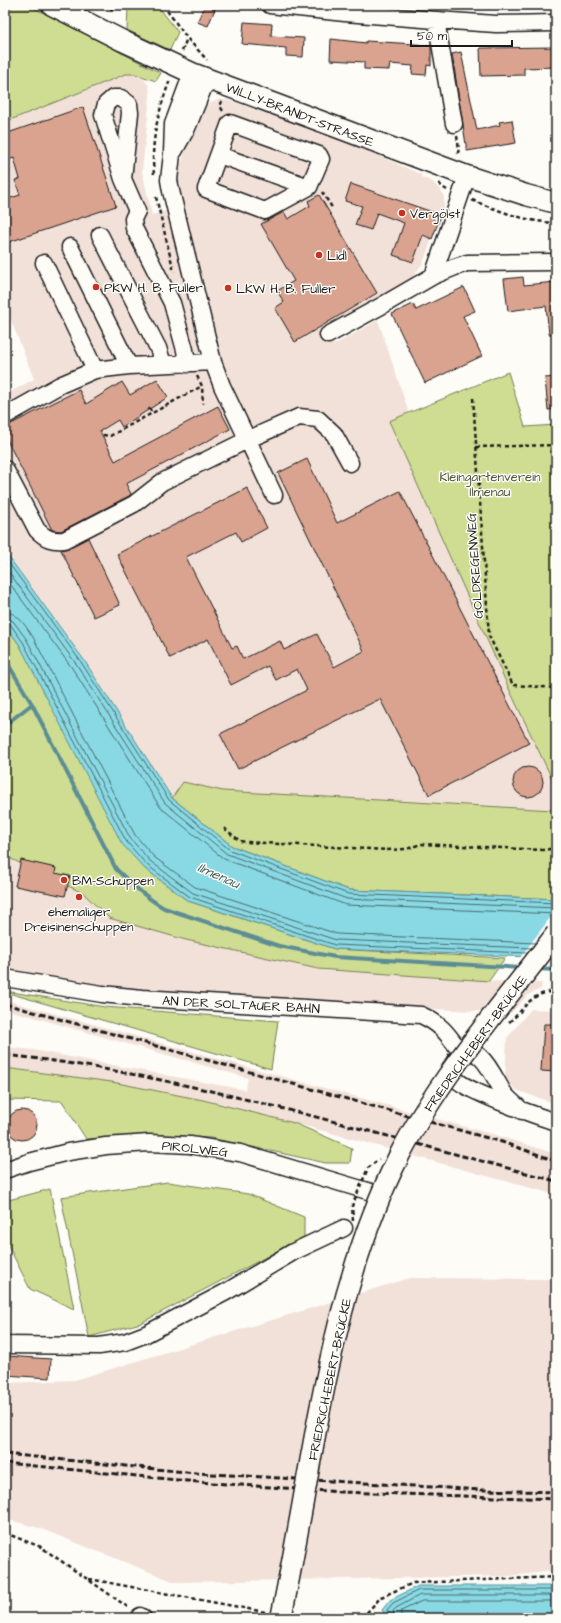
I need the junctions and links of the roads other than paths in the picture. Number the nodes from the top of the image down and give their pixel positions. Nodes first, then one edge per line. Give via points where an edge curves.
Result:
1 (52, 5) edge
2 (270, 5) edge
3 (436, 20) junction
4 (556, 23) edge
5 (192, 73) junction
6 (454, 124) road end
7 (219, 155) junction
8 (467, 176) junction
9 (123, 179) dead end
10 (309, 187) junction
11 (556, 203) edge
12 (100, 234) dead end
13 (70, 247) dead end
14 (556, 262) edge
15 (44, 263) dead end
16 (434, 276) junction
17 (328, 335) dead end
18 (213, 362) junction
19 (163, 364) junction
20 (187, 364) junction
21 (129, 366) junction
22 (95, 370) junction
23 (5, 416) edge
24 (247, 440) junction
25 (350, 463) dead end
26 (5, 469) edge
27 (274, 495) dead end
28 (556, 934) edge
29 (5, 978) edge
30 (462, 1054) junction
31 (522, 1111) junction
32 (556, 1122) edge
33 (5, 1170) edge
34 (381, 1195) junction
35 (344, 1228) dead end
36 (5, 1345) edge
37 (277, 1616) edge

1 - 5 main road, WILLY-BRANDT-STRASSE
2 - 3 street
3 - 4 street via 496,24
3 - 6 street
5 - 8 main road, WILLY-BRANDT-STRASSE
5 - 18 street via 173,124 169,180
7 - 10 street
7 - 10 street via 206,188 265,211
7 - 10 street via 230,124 319,155 321,159
8 - 11 main road, WILLY-BRANDT-STRASSE
8 - 16 street
9 - 20 street via 136,211 134,228 172,303
12 - 19 street via 158,348
13 - 21 street
14 - 16 street via 467,263
15 - 22 street
16 - 17 street
18 - 20 street
18 - 24 street
19 - 20 street
19 - 21 street
21 - 22 street
22 - 23 street via 60,385
24 - 25 street via 299,417 318,419 334,434
24 - 26 street via 162,482 134,504 64,540 44,537 37,530
24 - 27 street
28 - 34 main road, FRIEDRICH-EBERT-BRÜCKE, bridge via 453,1068 414,1129
29 - 30 street, AN DER SOLTAUER BAHN via 142,998 421,1016 434,1021 445,1031
30 - 31 street via 472,1053 482,1058 506,1096
30 - 31 street via 456,1059 453,1068 456,1079
31 - 32 street
33 - 34 street, PIROLWEG via 68,1152 106,1146 149,1143 190,1145 240,1153
34 - 37 main road, FRIEDRICH-EBERT-BRÜCKE, bridge via 350,1279 340,1319 328,1368 297,1542
35 - 36 street via 293,1252 226,1292 146,1334 125,1342 99,1346

